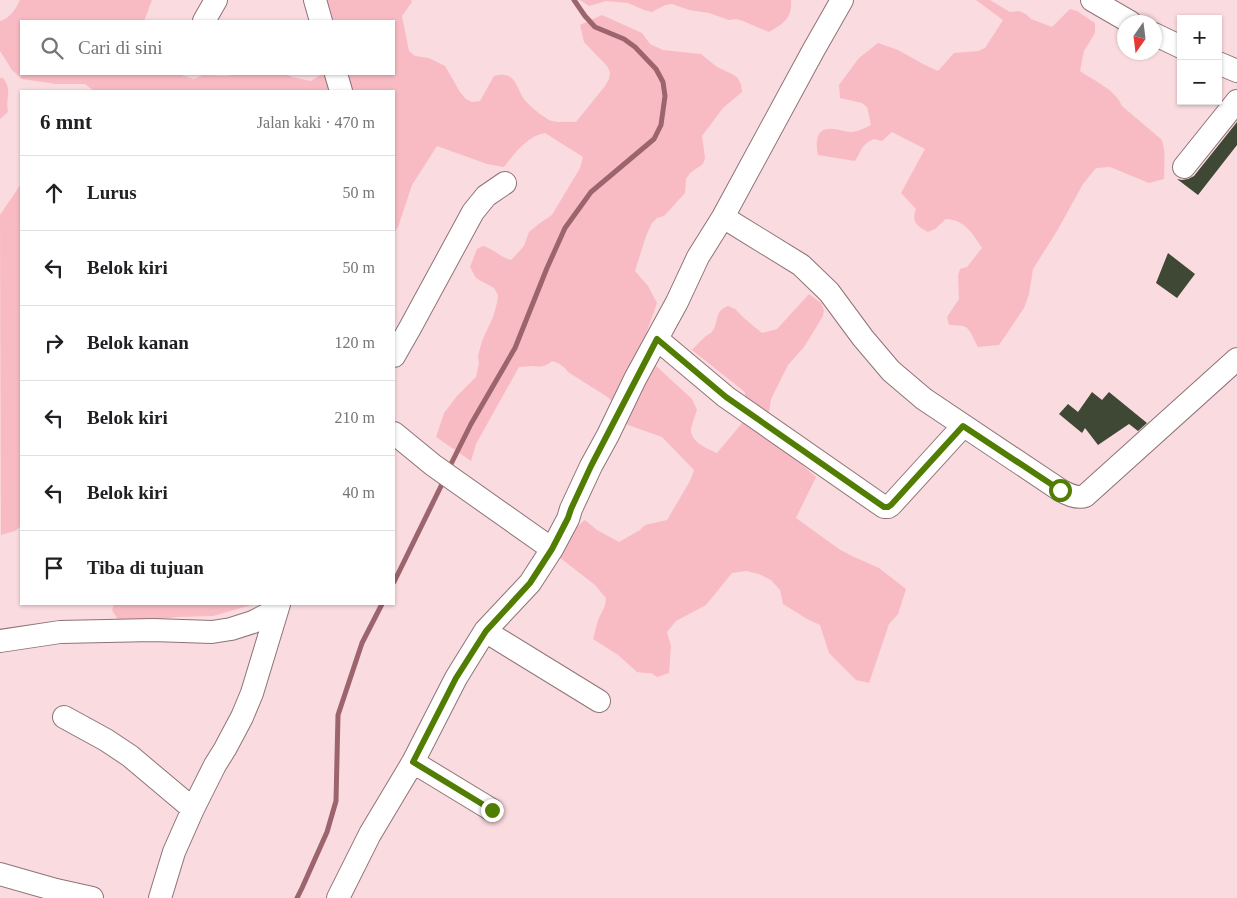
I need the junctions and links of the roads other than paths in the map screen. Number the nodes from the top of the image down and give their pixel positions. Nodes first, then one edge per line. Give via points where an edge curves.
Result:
1 (216, 0) edge
2 (315, 0) edge
3 (842, 0) edge
4 (1092, 0) edge
5 (1118, 15) edge
6 (205, 20) edge
7 (321, 20) edge
8 (1162, 38) edge
9 (1177, 45) edge
10 (1222, 65) edge
11 (1237, 71) edge
12 (336, 75) edge
13 (341, 90) edge
14 (1237, 101) edge
15 (1184, 167) dead end
16 (505, 183) dead end
17 (723, 217) junction
18 (657, 339) junction
19 (395, 354) edge
20 (1237, 359) edge
21 (963, 426) junction
22 (395, 434) edge
23 (552, 549) junction
24 (278, 607) edge
25 (486, 631) junction
26 (0, 641) edge
27 (599, 701) dead end
28 (64, 717) dead end
29 (413, 762) junction
30 (193, 810) junction
31 (492, 810) dead end
32 (0, 874) edge
33 (92, 898) edge
34 (160, 898) edge
35 (338, 898) edge

1 - 6 street
2 - 7 street
3 - 17 street
4 - 5 street
8 - 9 street
10 - 11 street
12 - 13 street
14 - 15 street
16 - 19 street via 486,196 473,212
17 - 18 street
17 - 21 street via 801,265 829,292 891,371
18 - 21 street via 726,397 884,507 891,505
18 - 23 street
20 - 21 street via 1082,497 1060,490
22 - 23 street
23 - 25 street via 530,583
24 - 26 street via 254,622 232,630 60,632
24 - 30 street via 261,667 242,717
25 - 27 street
25 - 29 street via 456,678
28 - 30 street via 130,756
29 - 31 street
29 - 35 street via 370,834
30 - 34 street via 174,852
32 - 33 street

